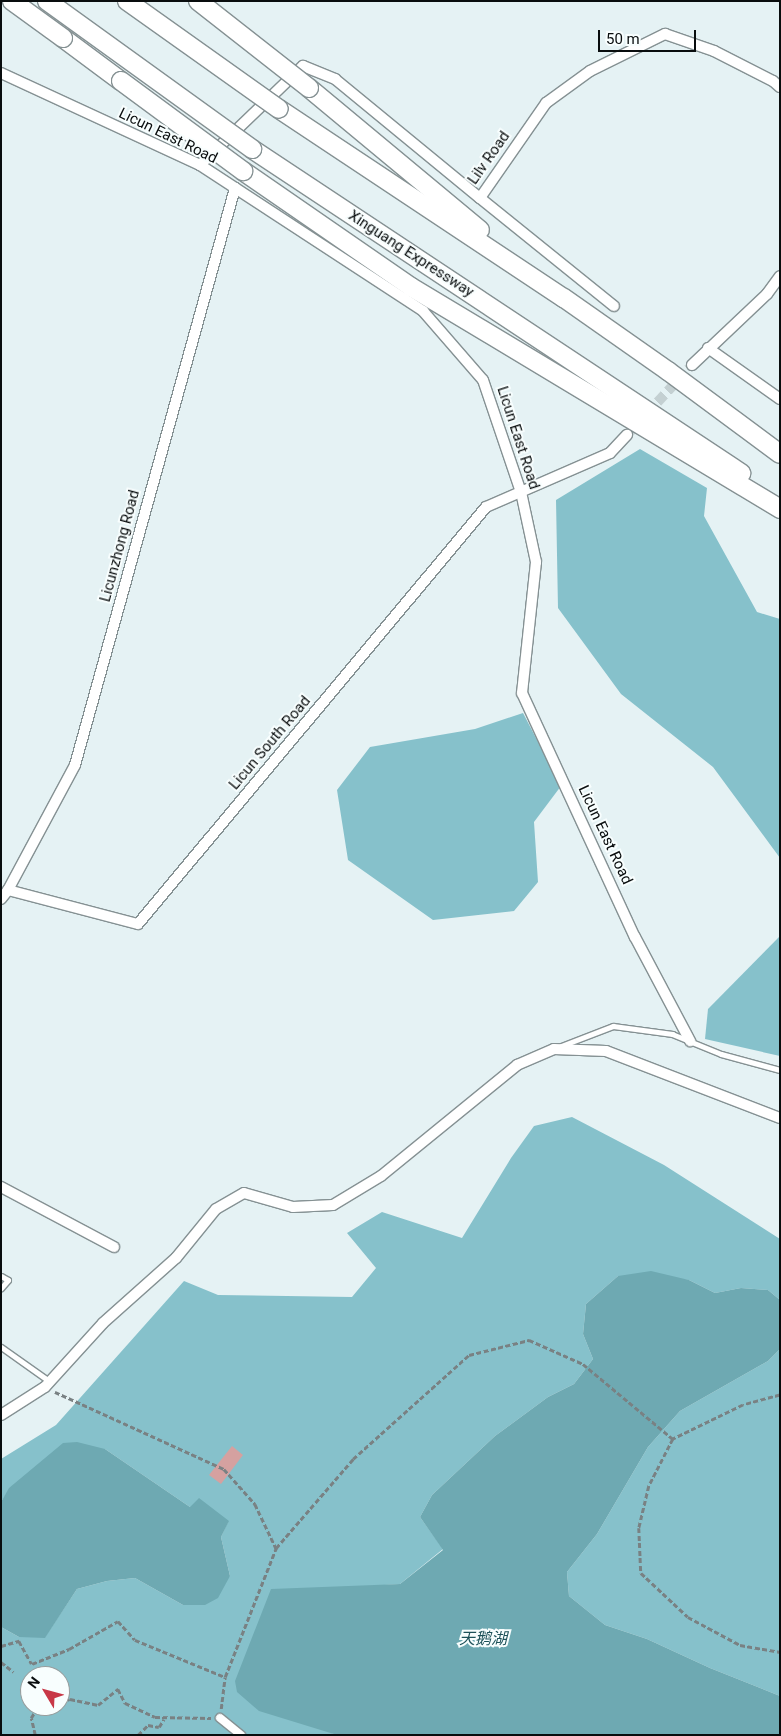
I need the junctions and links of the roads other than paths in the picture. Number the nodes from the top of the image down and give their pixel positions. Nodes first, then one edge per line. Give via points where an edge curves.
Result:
1 (12, 1) edge
2 (47, 1) edge
3 (127, 1) edge
4 (198, 1) edge
5 (1, 6) edge
6 (1, 73) edge
7 (780, 87) edge
8 (200, 166) junction
9 (235, 188) junction
10 (480, 198) junction
11 (780, 276) edge
12 (564, 298) junction
13 (614, 306) dead end
14 (708, 348) junction
15 (692, 365) tunnel mouth
16 (780, 399) edge
17 (628, 435) tunnel mouth
18 (780, 454) edge
19 (521, 492) junction
20 (780, 499) edge
21 (780, 509) edge
22 (5, 894) edge
23 (690, 1041) junction
24 (554, 1049) junction
25 (780, 1070) edge
26 (780, 1118) edge
27 (1, 1188) edge
28 (114, 1247) dead end
29 (1, 1276) edge
30 (1, 1288) edge
31 (1, 1347) edge
32 (47, 1384) junction
33 (1, 1415) edge
34 (220, 1718) road end
35 (241, 1735) edge

1 - 5 highway
1 - 21 highway, bridge via 243,171 411,286
2 - 20 highway, Xinguang Expressway, bridge via 252,148
3 - 12 highway, bridge via 279,109
4 - 12 highway, bridge
6 - 8 street, Licun East Road
7 - 10 street, Lilv Road via 714,51 665,34 590,71 546,104
8 - 9 street, Licun East Road
8 - 10 street, Lilv Road via 303,66 335,79
9 - 19 street, Licun East Road via 423,311 483,380
9 - 22 street, Licunzhong Road via 75,765
10 - 13 street
11 - 14 street via 767,294
12 - 18 highway
14 - 15 street
14 - 16 street
17 - 19 street via 610,453
19 - 22 street, Licun South Road via 486,507 138,924
19 - 23 street, Licun East Road via 536,562 522,693 635,937
23 - 24 lane via 672,1034 613,1026
23 - 25 lane via 722,1054
24 - 26 street via 606,1051
24 - 32 street via 516,1065 381,1176 333,1205 294,1207 244,1193 216,1209 176,1258 103,1323
27 - 28 street
29 - 30 lane via 8,1280
31 - 32 lane
32 - 33 street
34 - 35 street

